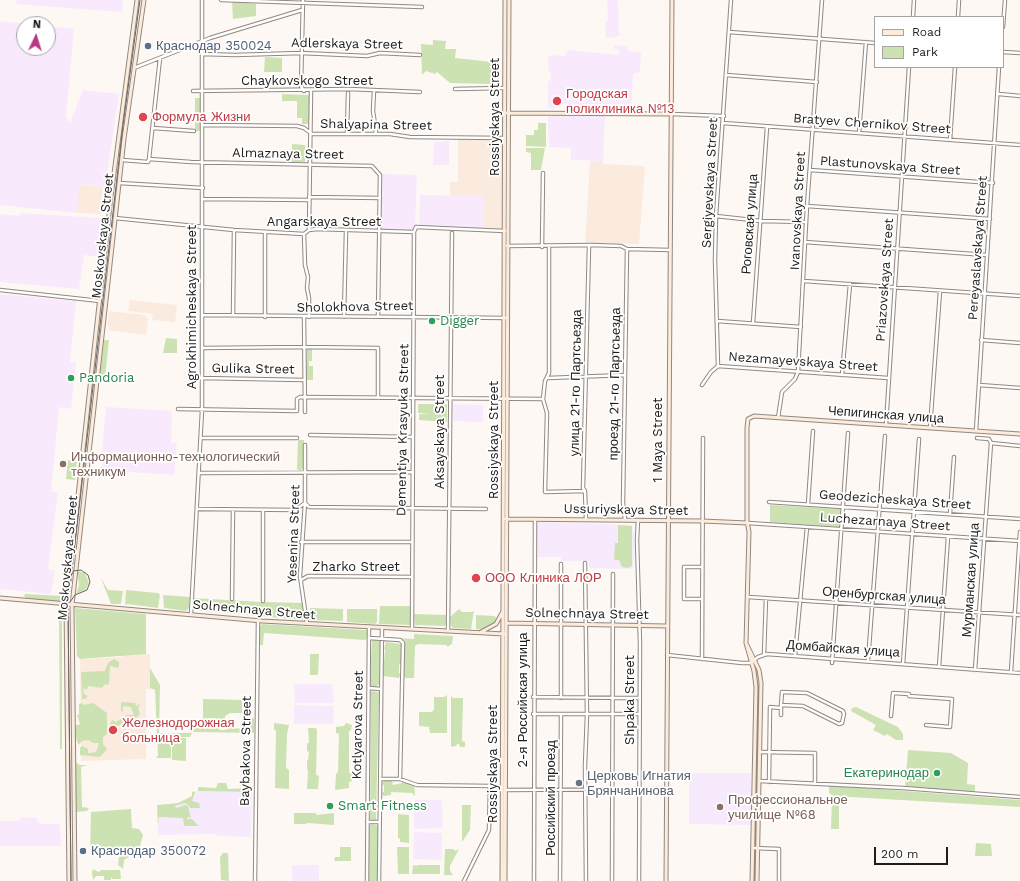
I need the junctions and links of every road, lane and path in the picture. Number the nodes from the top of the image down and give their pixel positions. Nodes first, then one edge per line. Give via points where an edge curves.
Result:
1 (137, 0) edge
2 (144, 0) edge
3 (202, 0) edge
4 (221, 0) edge
5 (505, 0) edge
6 (509, 0) edge
7 (672, 0) edge
8 (731, 0) edge
9 (822, 0) edge
10 (914, 0) edge
11 (959, 0) edge
12 (1005, 0) edge
13 (303, 1) edge
14 (422, 7) dead end
15 (302, 10) junction
16 (913, 16) edge
17 (958, 16) edge
18 (1004, 16) edge
19 (729, 32) junction
20 (820, 38) junction
21 (202, 41) junction
22 (866, 42) junction
23 (874, 43) edge
24 (1004, 52) edge
25 (301, 53) junction
26 (1020, 53) edge
27 (202, 54) junction
28 (420, 55) dead end
29 (160, 58) junction
30 (134, 68) junction
31 (909, 68) edge
32 (954, 68) edge
33 (1000, 68) edge
34 (726, 75) junction
35 (816, 82) junction
36 (505, 88) junction
37 (455, 89) dead end
38 (204, 90) junction
39 (193, 91) dead end
40 (304, 91) junction
41 (311, 91) junction
42 (374, 91) junction
43 (420, 92) dead end
44 (348, 93) dead end
45 (998, 94) junction
46 (1020, 96) edge
47 (507, 113) junction
48 (671, 113) junction
49 (724, 116) junction
50 (723, 123) junction
51 (203, 125) junction
52 (767, 127) junction
53 (153, 128) junction
54 (813, 130) junction
55 (194, 131) dead end
56 (859, 133) junction
57 (312, 134) junction
58 (347, 134) junction
59 (375, 134) junction
60 (905, 136) junction
61 (503, 138) dead end
62 (950, 140) junction
63 (995, 144) junction
64 (1020, 145) edge
65 (149, 159) junction
66 (122, 160) junction
67 (203, 163) junction
68 (310, 165) junction
69 (810, 170) junction
70 (543, 173) dead end
71 (902, 177) junction
72 (119, 183) junction
73 (993, 183) junction
74 (202, 188) junction
75 (380, 198) junction
76 (202, 199) junction
77 (309, 199) junction
78 (807, 206) junction
79 (900, 213) junction
80 (716, 216) junction
81 (115, 218) junction
82 (990, 219) junction
83 (761, 221) junction
84 (806, 222) junction
85 (201, 225) junction
86 (234, 230) junction
87 (309, 230) junction
88 (505, 230) junction
89 (346, 231) junction
90 (265, 232) junction
91 (379, 232) junction
92 (414, 232) junction
93 (304, 234) junction
94 (452, 234) dead end
95 (805, 242) junction
96 (507, 246) junction
97 (589, 246) junction
98 (542, 247) junction
99 (550, 247) junction
100 (626, 249) junction
101 (897, 249) junction
102 (670, 250) junction
103 (987, 255) junction
104 (804, 281) junction
105 (850, 284) junction
106 (894, 288) junction
107 (0, 290) edge
108 (940, 291) junction
109 (984, 294) junction
110 (1020, 296) edge
111 (100, 299) junction
112 (106, 300) junction
113 (98, 312) junction
114 (104, 313) junction
115 (202, 315) junction
116 (233, 315) junction
117 (304, 316) junction
118 (378, 316) junction
119 (414, 316) junction
120 (264, 317) junction
121 (309, 317) junction
122 (344, 317) junction
123 (451, 317) junction
124 (506, 318) junction
125 (717, 321) junction
126 (753, 323) junction
127 (801, 327) junction
128 (981, 340) junction
129 (1020, 343) edge
130 (305, 347) junction
131 (202, 348) junction
132 (718, 366) junction
133 (798, 372) junction
134 (842, 374) junction
135 (625, 375) junction
136 (586, 376) junction
137 (201, 378) junction
138 (548, 378) junction
139 (888, 378) junction
140 (304, 380) junction
141 (702, 385) dead end
142 (979, 385) junction
143 (1020, 388) edge
144 (305, 396) junction
145 (378, 398) junction
146 (413, 398) junction
147 (450, 398) junction
148 (506, 399) junction
149 (543, 399) junction
150 (88, 400) junction
151 (94, 401) junction
152 (178, 409) dead end
153 (202, 410) junction
154 (305, 412) dead end
155 (778, 418) junction
156 (886, 425) junction
157 (930, 428) junction
158 (813, 431) dead end
159 (976, 431) junction
160 (848, 433) dead end
161 (1020, 434) edge
162 (310, 435) dead end
163 (413, 436) junction
164 (885, 436) dead end
165 (202, 438) junction
166 (297, 438) dead end
167 (703, 438) dead end
168 (977, 438) dead end
169 (919, 439) dead end
170 (991, 443) junction
171 (305, 445) dead end
172 (1020, 446) edge
173 (954, 457) dead end
174 (305, 472) junction
175 (413, 472) junction
176 (200, 473) junction
177 (585, 491) junction
178 (769, 502) dead end
179 (305, 503) junction
180 (77, 504) junction
181 (808, 504) junction
182 (83, 505) junction
183 (844, 507) junction
184 (412, 508) junction
185 (450, 508) junction
186 (198, 509) junction
187 (486, 509) dead end
188 (233, 510) junction
189 (263, 510) junction
190 (880, 510) junction
191 (76, 512) junction
192 (914, 512) junction
193 (82, 513) junction
194 (950, 514) junction
195 (986, 517) junction
196 (505, 519) junction
197 (535, 519) junction
198 (586, 519) junction
199 (1020, 519) edge
200 (625, 520) junction
201 (638, 520) junction
202 (668, 520) junction
203 (702, 521) junction
204 (748, 523) junction
205 (807, 527) junction
206 (842, 529) junction
207 (878, 532) junction
208 (1020, 532) edge
209 (912, 534) junction
210 (948, 537) junction
211 (984, 539) junction
212 (1020, 541) edge
213 (301, 542) junction
214 (412, 542) junction
215 (585, 563) dead end
216 (561, 564) dead end
217 (702, 567) junction
218 (613, 574) dead end
219 (412, 577) junction
220 (301, 580) junction
221 (748, 596) junction
222 (0, 598) edge
223 (766, 598) junction
224 (232, 599) dead end
225 (702, 599) junction
226 (800, 600) junction
227 (262, 601) dead end
228 (837, 602) junction
229 (66, 605) junction
230 (72, 605) junction
231 (872, 605) junction
232 (907, 607) junction
233 (503, 610) junction
234 (943, 610) junction
235 (979, 612) junction
236 (191, 614) junction
237 (1015, 614) junction
238 (1020, 615) edge
239 (258, 621) junction
240 (506, 623) junction
241 (307, 624) junction
242 (533, 624) junction
243 (561, 624) junction
244 (586, 624) junction
245 (613, 624) junction
246 (640, 624) junction
247 (667, 626) junction
248 (369, 627) junction
249 (382, 628) junction
250 (412, 629) junction
251 (448, 631) junction
252 (479, 633) junction
253 (505, 634) junction
254 (369, 638) junction
255 (382, 639) junction
256 (746, 643) junction
257 (66, 654) junction
258 (73, 654) junction
259 (764, 654) junction
260 (667, 655) junction
261 (749, 656) junction
262 (795, 656) junction
263 (702, 658) junction
264 (832, 658) junction
265 (66, 660) junction
266 (73, 660) junction
267 (755, 660) junction
268 (868, 661) junction
269 (832, 662) dead end
270 (742, 663) junction
271 (751, 663) junction
272 (903, 664) junction
273 (939, 667) junction
274 (975, 670) junction
275 (1011, 672) junction
276 (1020, 673) edge
277 (756, 687) junction
278 (761, 687) junction
279 (369, 688) junction
280 (381, 689) junction
281 (533, 697) junction
282 (561, 698) junction
283 (586, 698) junction
284 (612, 698) junction
285 (640, 698) junction
286 (781, 706) junction
287 (533, 714) junction
288 (587, 714) junction
289 (613, 714) junction
290 (640, 714) junction
291 (561, 715) junction
292 (781, 716) dead end
293 (891, 716) dead end
294 (926, 725) dead end
295 (760, 752) junction
296 (770, 752) junction
297 (380, 779) junction
298 (400, 779) junction
299 (760, 781) junction
300 (769, 782) junction
301 (815, 784) junction
302 (533, 789) junction
303 (561, 789) junction
304 (586, 789) junction
305 (612, 789) junction
306 (639, 789) junction
307 (666, 789) junction
308 (505, 790) junction
309 (1020, 797) edge
310 (68, 812) junction
311 (74, 812) junction
312 (68, 816) junction
313 (74, 817) junction
314 (367, 822) junction
315 (380, 822) junction
316 (753, 848) junction
317 (758, 849) junction
318 (69, 881) edge
319 (75, 881) edge
320 (255, 881) edge
321 (367, 881) edge
322 (379, 881) edge
323 (464, 881) edge
324 (503, 881) edge
325 (534, 881) edge
326 (560, 881) edge
327 (586, 881) edge
328 (612, 881) edge
329 (640, 881) edge
330 (666, 881) edge
331 (752, 881) edge
332 (757, 881) edge
333 (780, 881) edge

1 - 111 street, Moskovskaya Street
2 - 30 street, Moskovskaya Street
3 - 21 street, Agrokhimicheskaya Street
4 - 13 street
5 - 36 street, Rossiyskaya Street
6 - 47 street, Rossiyskaya Street
7 - 48 street, 1 Maya Street
8 - 19 street, Sergiyevskaya Street
9 - 20 street, Ivanovskaya Street
10 - 16 street
11 - 17 street
12 - 18 street
13 - 14 street
13 - 15 street
15 - 21 street
15 - 25 street
19 - 20 street
19 - 34 street, Sergiyevskaya Street
20 - 22 street
20 - 35 street, Ivanovskaya Street
21 - 27 street, Agrokhimicheskaya Street
21 - 29 street
22 - 23 street
22 - 56 street
24 - 26 street
25 - 27 street, Adlerskaya Street
25 - 28 street, Adlerskaya Street
25 - 40 street via 301,86
27 - 38 street, Agrokhimicheskaya Street
29 - 30 street
29 - 53 street
30 - 66 street, Moskovskaya Street
31 - 60 street, Priazovskaya Street
32 - 62 street
33 - 45 street, Pereyaslavskaya Street
34 - 35 street
34 - 49 street, Sergiyevskaya Street
35 - 54 street, Ivanovskaya Street
36 - 37 street
36 - 47 street, Rossiyskaya Street
38 - 39 street, Chaykovskogo Street
38 - 40 street, Chaykovskogo Street
38 - 51 street, Agrokhimicheskaya Street
40 - 41 street, Chaykovskogo Street
41 - 42 street, Chaykovskogo Street
41 - 57 street
42 - 43 street, Chaykovskogo Street
42 - 59 street
44 - 58 street
45 - 46 street
45 - 63 street, Pereyaslavskaya Street
47 - 48 street
47 - 88 street, Rossiyskaya Street
47 - 96 street, Rossiyskaya Street
48 - 49 street
48 - 102 street, 1 Maya Street
49 - 50 street, Sergiyevskaya Street
50 - 52 street, Bratyev Chernikov Street
50 - 80 street, Sergiyevskaya Street
51 - 57 street, Shalyapina Street via 297,126
51 - 67 street, Agrokhimicheskaya Street
52 - 54 street, Bratyev Chernikov Street
52 - 83 street, Роговская улица
53 - 55 street
53 - 65 street
54 - 56 street, Bratyev Chernikov Street
54 - 69 street, Ivanovskaya Street
56 - 60 street, Bratyev Chernikov Street
57 - 58 street, Shalyapina Street
57 - 68 street
58 - 59 street, Shalyapina Street
59 - 61 street, Shalyapina Street
60 - 62 street, Bratyev Chernikov Street
60 - 71 street, Priazovskaya Street
62 - 63 street, Bratyev Chernikov Street
63 - 64 street, Bratyev Chernikov Street
63 - 73 street, Pereyaslavskaya Street
65 - 66 street, Almaznaya Street via 148,162
65 - 67 street, Almaznaya Street
66 - 72 street, Moskovskaya Street
67 - 68 street, Almaznaya Street
67 - 74 street, Agrokhimicheskaya Street
68 - 75 street, Almaznaya Street via 372,166 380,175
68 - 77 street
69 - 71 street, Plastunovskaya Street
69 - 78 street, Ivanovskaya Street
70 - 98 street
71 - 73 street, Plastunovskaya Street
71 - 79 street, Priazovskaya Street
72 - 74 street
72 - 81 street, Moskovskaya Street
73 - 82 street, Pereyaslavskaya Street
74 - 76 street, Agrokhimicheskaya Street
75 - 77 street
75 - 91 street
76 - 77 street
76 - 85 street, Agrokhimicheskaya Street
77 - 87 street
78 - 79 street
78 - 84 street, Ivanovskaya Street
79 - 82 street
79 - 101 street, Priazovskaya Street
80 - 83 street
80 - 125 street, Sergiyevskaya Street
81 - 85 street, Angarskaya Street
81 - 112 street, Moskovskaya Street
82 - 103 street, Pereyaslavskaya Street
83 - 84 street
83 - 126 street, Роговская улица
84 - 95 street, Ivanovskaya Street
85 - 86 street, Angarskaya Street
85 - 115 street, Agrokhimicheskaya Street
86 - 90 street, Angarskaya Street
86 - 116 street
87 - 89 street, Angarskaya Street
87 - 93 street, Angarskaya Street
88 - 92 street, Angarskaya Street via 416,227
88 - 96 street, Rossiyskaya Street
89 - 91 street, Angarskaya Street
89 - 122 street
90 - 93 street, Angarskaya Street
90 - 120 street
91 - 92 street, Angarskaya Street
91 - 118 street
92 - 119 street, Dementiya Krasyuka Street
93 - 121 street
94 - 123 street, Aksayskaya Street
95 - 101 street
95 - 104 street, Ivanovskaya Street
96 - 98 street
96 - 124 street, Rossiyskaya Street
97 - 99 street
97 - 100 street via 621,246
97 - 136 street, улица 21-го Партсъезда
98 - 99 street
99 - 138 street
100 - 102 street
100 - 135 street, проезд 21-го Партсъезда
101 - 103 street
101 - 106 street, Priazovskaya Street
102 - 202 street, 1 Maya Street
103 - 109 street, Pereyaslavskaya Street
104 - 105 street
104 - 127 street, Ivanovskaya Street
105 - 106 street
105 - 134 street
106 - 108 street
106 - 139 street, Priazovskaya Street
107 - 111 street
108 - 109 street
108 - 157 street
109 - 110 street
109 - 128 street, Pereyaslavskaya Street
111 - 112 street
111 - 113 street, Moskovskaya Street
112 - 114 street, Moskovskaya Street
113 - 114 street
113 - 150 street, Moskovskaya Street
114 - 151 street, Moskovskaya Street
115 - 116 street, Sholokhova Street
115 - 131 street, Agrokhimicheskaya Street
116 - 120 street, Sholokhova Street
117 - 120 street, Sholokhova Street
117 - 121 street, Sholokhova Street
117 - 130 street
118 - 119 street, Sholokhova Street
118 - 122 street, Sholokhova Street
119 - 123 street, Sholokhova Street
119 - 146 street, Dementiya Krasyuka Street
121 - 122 street, Sholokhova Street
123 - 124 street, Sholokhova Street
123 - 147 street, Aksayskaya Street
124 - 148 street, Rossiyskaya Street
125 - 126 street
125 - 132 street, Sergiyevskaya Street
126 - 127 street
127 - 133 street, Ivanovskaya Street
128 - 129 street
128 - 142 street, Pereyaslavskaya Street
130 - 131 street
130 - 140 street
130 - 145 street via 378,348
131 - 137 street, Agrokhimicheskaya Street
132 - 133 street, Nezamayevskaya Street
132 - 141 street, Nezamayevskaya Street
133 - 134 street, Nezamayevskaya Street
133 - 155 street via 795,379 782,392
134 - 139 street, Nezamayevskaya Street
135 - 136 street
135 - 200 street, проезд 21-го Партсъезда
136 - 138 street
136 - 177 street, улица 21-го Партсъезда
137 - 140 street, Gulika Street
137 - 153 street, Agrokhimicheskaya Street
138 - 149 street via 545,381
139 - 156 street, Priazovskaya Street
140 - 144 street
142 - 143 street
142 - 159 street, Pereyaslavskaya Street
144 - 145 street
144 - 153 street via 298,399 297,411
144 - 154 street
145 - 146 street
146 - 147 street
146 - 163 street, Dementiya Krasyuka Street
147 - 148 street
147 - 185 street, Aksayskaya Street
148 - 149 street
148 - 196 street, Rossiyskaya Street
149 - 177 street via 547,413 545,492
150 - 151 street
150 - 180 street, Moskovskaya Street
151 - 182 street, Moskovskaya Street
152 - 153 street
153 - 165 street, Agrokhimicheskaya Street
155 - 156 street, Чепигинская улица
155 - 204 street, Чепигинская улица via 751,416 747,422
156 - 157 street, Чепигинская улица
157 - 159 street, Чепигинская улица
158 - 181 street
159 - 161 street, Чепигинская улица
160 - 183 street
162 - 163 street
163 - 175 street, Dementiya Krasyuka Street
164 - 190 street
165 - 166 street
165 - 176 street, Agrokhimicheskaya Street
167 - 203 street
168 - 170 street via 989,439
169 - 192 street
170 - 172 street
170 - 195 street, Мурманская улица
171 - 174 street, Yesenina Street
173 - 194 street
174 - 175 street
174 - 176 street
174 - 179 street, Yesenina Street
175 - 184 street, Dementiya Krasyuka Street
176 - 186 street, Agrokhimicheskaya Street
177 - 198 street, улица 21-го Партсъезда
178 - 181 street, Geodezicheskaya Street
179 - 184 street via 309,507
179 - 189 street via 294,510
179 - 213 street, Yesenina Street
180 - 182 street via 80,507
180 - 191 street, Moskovskaya Street
181 - 183 street, Geodezicheskaya Street
182 - 193 street, Moskovskaya Street
183 - 190 street, Geodezicheskaya Street
183 - 206 street
184 - 185 street
184 - 214 street, Dementiya Krasyuka Street
185 - 187 street
185 - 251 street, Aksayskaya Street
186 - 188 street
186 - 236 street, Agrokhimicheskaya Street
188 - 189 street
188 - 224 street
189 - 227 street
190 - 192 street, Geodezicheskaya Street
190 - 207 street
191 - 193 street via 79,510
191 - 229 street, Moskovskaya Street
192 - 194 street, Geodezicheskaya Street
192 - 209 street
193 - 230 street, Moskovskaya Street
194 - 195 street, Geodezicheskaya Street
195 - 199 street, Geodezicheskaya Street
195 - 211 street, Мурманская улица
196 - 197 street, Ussuriyskaya Street
196 - 233 street, Rossiyskaya Street
196 - 240 street, Rossiyskaya Street
197 - 198 street, Ussuriyskaya Street
197 - 242 street, 2-я Российская улица
198 - 200 street, Ussuriyskaya Street
200 - 201 street, Ussuriyskaya Street
201 - 202 street, Ussuriyskaya Street
201 - 246 street, Shpaka Street
202 - 203 street, Ussuriyskaya Street
202 - 247 street, 1 Maya Street
203 - 204 street, Ussuriyskaya Street
203 - 217 street
204 - 205 street, Luchezarnaya Street
204 - 221 street
205 - 206 street, Luchezarnaya Street
205 - 226 street
206 - 207 street, Luchezarnaya Street
206 - 228 street
207 - 209 street, Luchezarnaya Street
207 - 231 street
208 - 212 street
209 - 210 street, Luchezarnaya Street
209 - 232 street
210 - 211 street, Luchezarnaya Street
210 - 234 street
211 - 212 street, Luchezarnaya Street
211 - 235 street, Мурманская улица
212 - 237 street
213 - 214 street
213 - 220 street, Yesenina Street
214 - 219 street, Dementiya Krasyuka Street
215 - 244 street
216 - 243 street
217 - 225 street
217 - 225 street via 684,567 684,599
218 - 245 street
219 - 220 street, Zharko Street via 308,576
219 - 250 street, Dementiya Krasyuka Street
220 - 241 street, Yesenina Street
221 - 223 street, Оренбургская улица
221 - 256 street
222 - 229 street, Solnechnaya Street
223 - 226 street, Оренбургская улица
223 - 259 street
225 - 263 street
226 - 228 street, Оренбургская улица
226 - 262 street
228 - 231 street, Оренбургская улица
228 - 264 street
229 - 230 street, Solnechnaya Street
229 - 257 street, Moskovskaya Street
230 - 236 street, Solnechnaya Street
230 - 258 street, Moskovskaya Street
231 - 232 street, Оренбургская улица
231 - 268 street
232 - 234 street, Оренбургская улица
232 - 272 street
233 - 252 street via 496,624
233 - 253 street, Rossiyskaya Street
234 - 235 street, Оренбургская улица
234 - 273 street
235 - 237 street, Оренбургская улица
235 - 274 street, Мурманская улица
236 - 239 street, Solnechnaya Street
237 - 238 street, Оренбургская улица
237 - 275 street
239 - 241 street, Solnechnaya Street
239 - 320 street, Baybakova Street
240 - 242 street, Solnechnaya Street
240 - 253 street, Rossiyskaya Street
241 - 248 street, Solnechnaya Street
242 - 243 street, Solnechnaya Street
242 - 281 street, 2-я Российская улица
243 - 244 street, Solnechnaya Street
243 - 282 street
244 - 245 street, Solnechnaya Street
244 - 283 street
245 - 246 street, Solnechnaya Street
245 - 284 street
246 - 247 street, Solnechnaya Street
246 - 285 street, Shpaka Street
247 - 260 street, 1 Maya Street
248 - 249 street, Solnechnaya Street
248 - 254 street, Kotlyarova Street
249 - 250 street, Solnechnaya Street
249 - 255 street, Kotlyarova Street
250 - 251 street, Solnechnaya Street
251 - 252 street, Solnechnaya Street
252 - 253 street, Solnechnaya Street
253 - 308 street, Rossiyskaya Street
253 - 324 street, Rossiyskaya Street
254 - 255 street
254 - 279 street, Kotlyarova Street
255 - 280 street, Kotlyarova Street
255 - 298 street via 400,640 403,643
256 - 261 street
256 - 267 street
257 - 258 street
257 - 265 street, Moskovskaya Street
258 - 266 street, Moskovskaya Street
259 - 262 street, Домбайская улица
259 - 267 street
260 - 263 street
260 - 307 street, 1 Maya Street
261 - 270 street
261 - 271 street
262 - 264 street, Домбайская улица
263 - 270 street
264 - 268 street, Домбайская улица
264 - 269 street
265 - 266 street
265 - 310 street, Moskovskaya Street
266 - 311 street, Moskovskaya Street
267 - 271 street
267 - 278 street
268 - 272 street, Домбайская улица
270 - 271 street
271 - 277 street
272 - 273 street, Домбайская улица
273 - 274 street, Домбайская улица
274 - 275 street, Домбайская улица
275 - 276 street, Домбайская улица
277 - 278 street
277 - 316 street
278 - 295 street
279 - 280 street
279 - 314 street, Kotlyarova Street
280 - 297 street, Kotlyarova Street
281 - 282 street
281 - 287 street, 2-я Российская улица
282 - 283 street
283 - 284 street
283 - 288 street
284 - 285 street
284 - 289 street
285 - 290 street, Shpaka Street
286 - 286 street via 803,706 839,724 843,721 843,711 807,693 782,692
286 - 292 street
286 - 296 street via 770,707
287 - 291 street
287 - 302 street, 2-я Российская улица
288 - 289 street
288 - 291 street
288 - 304 street
289 - 290 street
289 - 305 street
290 - 306 street, Shpaka Street
291 - 303 street, Российский проезд
293 - 294 street via 893,693 952,699 950,727
295 - 296 street
295 - 299 street
296 - 300 street
296 - 301 street via 815,753
297 - 298 street, Kotlyarova Street
297 - 315 street, Kotlyarova Street
298 - 323 street, Kotlyarova Street via 417,785 490,786 489,830
299 - 300 street
299 - 317 street
300 - 301 street
301 - 309 street
302 - 303 street
302 - 308 street
302 - 325 street, 2-я Российская улица
303 - 304 street
303 - 326 street, Российский проезд
304 - 305 street
304 - 327 street
305 - 306 street
305 - 328 street
306 - 307 street
306 - 329 street, Shpaka Street
307 - 330 street, 1 Maya Street
308 - 324 street, Rossiyskaya Street
310 - 311 street
310 - 312 street, Moskovskaya Street
311 - 313 street, Moskovskaya Street
312 - 313 street
312 - 318 street, Moskovskaya Street
313 - 319 street, Moskovskaya Street
314 - 315 street
314 - 321 street, Kotlyarova Street
315 - 322 street, Kotlyarova Street
316 - 317 street
316 - 331 street
317 - 332 street
317 - 333 street via 779,849

